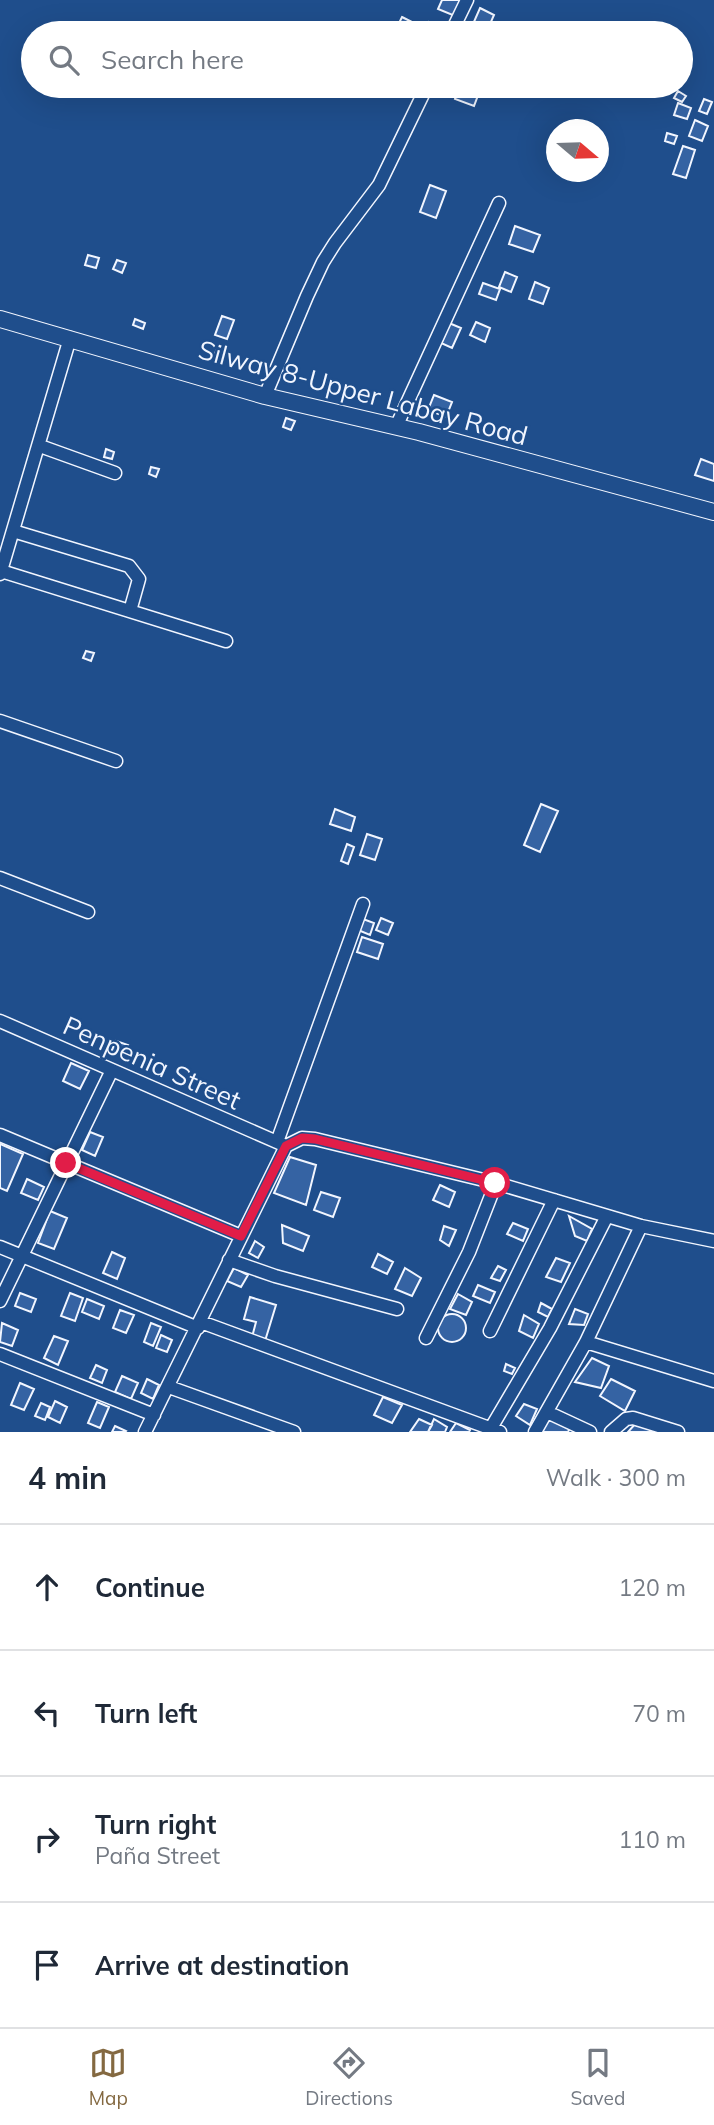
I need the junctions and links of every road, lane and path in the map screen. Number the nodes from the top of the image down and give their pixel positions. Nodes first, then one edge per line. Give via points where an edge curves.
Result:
1 (467, 0) edge
2 (457, 21) edge
3 (421, 98) edge
4 (499, 203) dead end
5 (0, 319) edge
6 (70, 338) junction
7 (265, 396) junction
8 (396, 427) junction
9 (40, 446) junction
10 (115, 473) dead end
11 (714, 512) edge
12 (13, 530) junction
13 (3, 553) edge
14 (0, 572) edge
15 (130, 611) junction
16 (226, 641) dead end
17 (0, 721) edge
18 (117, 761) dead end
19 (0, 878) edge
20 (363, 905) dead end
21 (89, 912) dead end
22 (0, 1021) edge
23 (112, 1070) junction
24 (0, 1135) edge
25 (281, 1144) junction
26 (66, 1163) junction
27 (495, 1183) junction
28 (554, 1200) junction
29 (607, 1216) junction
30 (641, 1226) junction
31 (241, 1236) junction
32 (714, 1241) edge
33 (0, 1247) edge
34 (22, 1256) junction
35 (229, 1260) junction
36 (0, 1301) edge
37 (397, 1309) dead end
38 (199, 1325) junction
39 (490, 1331) dead end
40 (426, 1338) dead end
41 (586, 1342) junction
42 (0, 1354) edge
43 (714, 1381) edge
44 (169, 1387) junction
45 (547, 1412) junction
46 (154, 1415) junction
47 (496, 1430) edge
48 (145, 1432) edge
49 (294, 1432) edge
50 (535, 1432) edge
51 (590, 1432) edge
52 (611, 1432) edge
53 (678, 1432) edge

1 - 2 street
3 - 7 street via 379,185 323,262
4 - 8 street
5 - 6 main road, Silway 8-Upper Labay Road
6 - 7 main road, Silway 8-Upper Labay Road
6 - 9 street
7 - 8 main road, Silway 8-Upper Labay Road
8 - 11 main road, Silway 8-Upper Labay Road
9 - 10 street
9 - 12 street
12 - 13 street
12 - 15 street via 129,566 139,579
13 - 14 street
14 - 15 street
15 - 16 street
17 - 18 street
19 - 21 street
20 - 25 street
22 - 23 street, Penpenia Street
23 - 25 street, Penpenia Street
23 - 26 street
24 - 26 street
25 - 27 street via 315,1139
25 - 31 street
26 - 31 street
26 - 34 street
27 - 28 street
27 - 40 street via 469,1252
28 - 29 street
28 - 39 street
29 - 30 street
29 - 47 street
30 - 32 street
30 - 41 street
31 - 35 street
33 - 34 street
34 - 36 street
34 - 38 street
35 - 37 street
35 - 38 street
38 - 44 street
38 - 47 street
41 - 43 street
41 - 45 street
42 - 46 street
44 - 46 street
44 - 49 street
45 - 50 street
45 - 51 street
46 - 48 street
52 - 53 street via 633,1418

